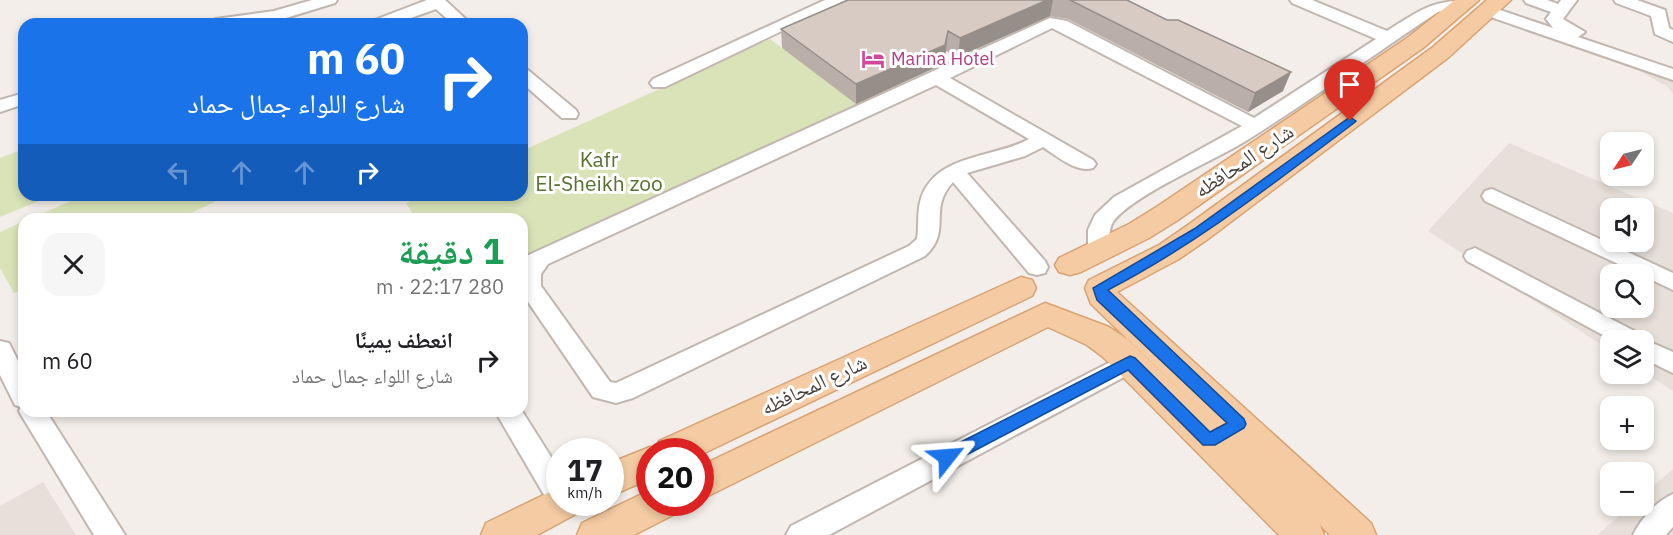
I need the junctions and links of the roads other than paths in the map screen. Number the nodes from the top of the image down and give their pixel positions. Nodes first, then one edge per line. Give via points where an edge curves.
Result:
1 (328, 0) edge
2 (838, 0) edge
3 (1298, 0) edge
4 (1532, 0) edge
5 (1622, 0) edge
6 (1653, 0) edge
7 (437, 2) edge
8 (1481, 3) edge
9 (1565, 5) edge
10 (1673, 6) edge
11 (277, 18) edge
12 (394, 18) edge
13 (456, 18) edge
14 (1673, 37) edge
15 (1388, 38) junction
16 (1673, 62) edge
17 (1360, 69) junction
18 (1673, 75) edge
19 (936, 78) junction
20 (528, 79) edge
21 (659, 83) dead end
22 (18, 87) edge
23 (539, 89) junction
24 (0, 93) edge
25 (528, 94) edge
26 (18, 100) edge
27 (0, 106) edge
28 (569, 114) dead end
29 (1257, 134) junction
30 (1043, 139) junction
31 (1086, 164) dead end
32 (955, 171) junction
33 (1492, 196) dead end
34 (1099, 252) junction
35 (1475, 256) dead end
36 (531, 263) edge
37 (1070, 266) junction
38 (1029, 277) junction
39 (1673, 282) edge
40 (1101, 292) junction
41 (1052, 317) junction
42 (1612, 330) edge
43 (0, 350) edge
44 (1654, 353) edge
45 (1130, 362) junction
46 (1673, 363) edge
47 (18, 386) edge
48 (36, 417) edge
49 (512, 417) edge
50 (1224, 432) junction
51 (701, 438) edge
52 (546, 473) edge
53 (714, 477) edge
54 (1673, 507) edge
55 (546, 512) edge
56 (638, 516) edge
57 (611, 532) edge
58 (110, 535) edge
59 (500, 535) edge
60 (801, 535) edge
61 (1305, 535) edge
62 (1357, 535) edge
63 (1648, 535) edge

1 - 11 street
2 - 21 street
3 - 15 street
4 - 9 street
5 - 14 street via 1659,13 1661,30
6 - 10 street
7 - 12 street
7 - 13 street
8 - 15 street via 1432,9
8 - 17 main road, شارع المحافظه via 1415,43
8 - 18 street
8 - 40 main road, شارع المحافظه via 1414,72 1198,232
9 - 16 street via 1554,19 1565,28
15 - 17 street
17 - 29 main road, شارع المحافظه
19 - 29 street via 1047,24 1058,23
19 - 30 street
19 - 36 street
20 - 23 street
22 - 24 street
23 - 25 street
23 - 28 street
26 - 27 street
29 - 34 main road, شارع المحافظه via 1168,213
29 - 34 street via 1110,210 1099,230
30 - 31 street
30 - 32 street via 1020,151
32 - 36 street via 933,193 928,206 928,236 917,251 616,393 597,385 530,287
32 - 38 street
33 - 39 street
34 - 37 main road, شارع المحافظه
35 - 42 street
37 - 38 main road via 1059,263
37 - 40 main road via 1083,271
38 - 41 main road via 1028,303
38 - 51 main road, شارع المحافظه
40 - 41 main road via 1095,312 1078,319
40 - 50 main road
41 - 45 main road via 1098,336
41 - 53 main road, شارع المحافظه
43 - 47 street
44 - 46 street
45 - 50 main road
45 - 60 street
48 - 58 street
49 - 52 street
50 - 61 main road
50 - 62 main road
54 - 63 street
55 - 59 main road
56 - 57 main road

